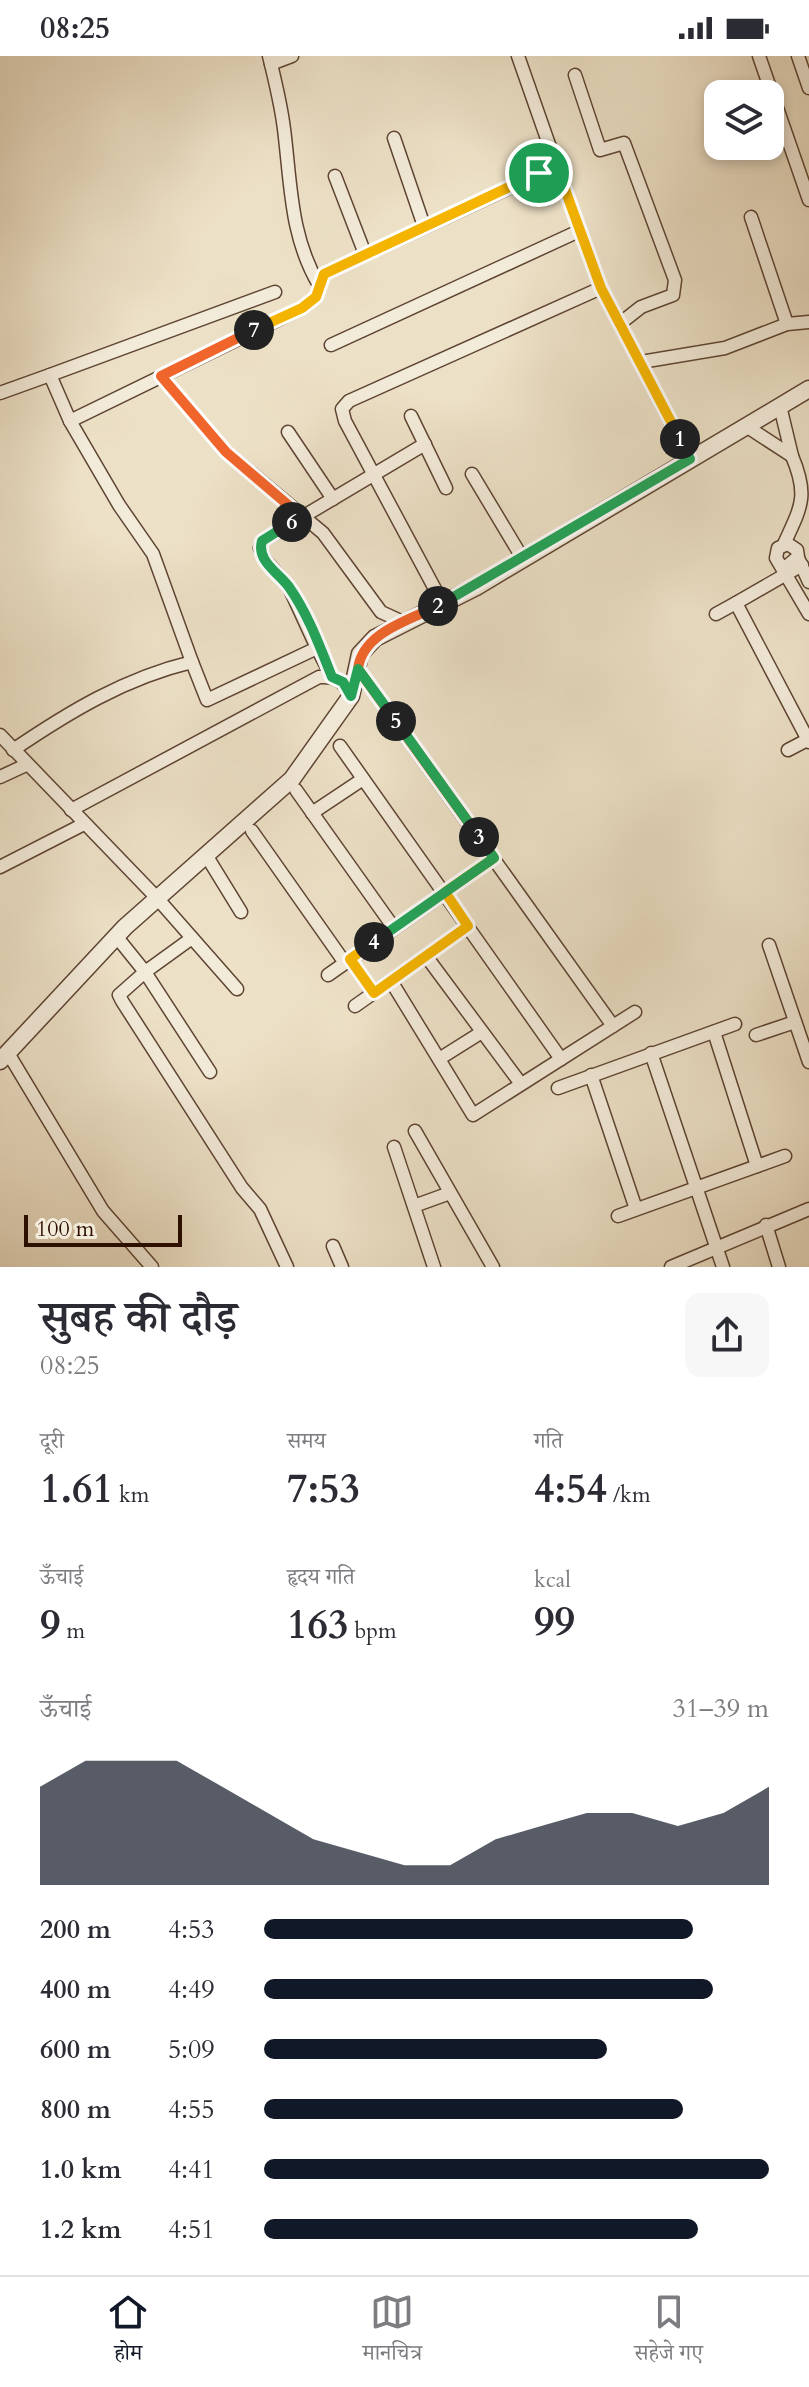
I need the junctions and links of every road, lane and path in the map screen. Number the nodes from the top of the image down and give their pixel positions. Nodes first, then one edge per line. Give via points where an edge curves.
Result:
1 (292, 56) edge
2 (518, 56) edge
3 (759, 56) edge
4 (798, 56) edge
5 (270, 60) edge
6 (575, 75) dead end
7 (809, 88) edge
8 (394, 138) dead end
9 (559, 173) junction
10 (335, 176) dead end
11 (809, 200) edge
12 (751, 217) dead end
13 (424, 226) junction
14 (579, 231) junction
15 (365, 254) junction
16 (319, 285) junction
17 (601, 288) junction
18 (275, 292) dead end
19 (622, 322) junction
20 (809, 322) edge
21 (787, 324) junction
22 (331, 345) dead end
23 (641, 362) junction
24 (50, 375) junction
25 (161, 376) junction
26 (809, 389) edge
27 (0, 393) edge
28 (780, 406) junction
29 (411, 416) dead end
30 (70, 421) junction
31 (746, 426) junction
32 (288, 432) dead end
33 (425, 444) junction
34 (792, 456) junction
35 (690, 459) junction
36 (472, 474) dead end
37 (374, 476) junction
38 (446, 488) dead end
39 (333, 499) junction
40 (301, 516) junction
41 (784, 544) junction
42 (523, 559) junction
43 (800, 561) junction
44 (785, 569) junction
45 (809, 582) edge
46 (736, 603) junction
47 (443, 604) junction
48 (716, 614) dead end
49 (809, 614) edge
50 (405, 623) junction
51 (317, 648) junction
52 (192, 662) junction
53 (358, 669) junction
54 (332, 677) junction
55 (351, 696) junction
56 (0, 735) edge
57 (809, 740) edge
58 (340, 746) dead end
59 (13, 750) junction
60 (788, 750) dead end
61 (26, 765) junction
62 (0, 777) edge
63 (363, 779) junction
64 (296, 790) dead end
65 (71, 810) junction
66 (312, 813) junction
67 (84, 824) junction
68 (252, 831) dead end
69 (206, 855) junction
70 (494, 858) junction
71 (0, 867) edge
72 (445, 892) junction
73 (157, 898) junction
74 (241, 912) dead end
75 (468, 926) junction
76 (394, 928) junction
77 (116, 936) junction
78 (192, 938) junction
79 (769, 945) dead end
80 (426, 956) junction
81 (347, 961) junction
82 (145, 972) junction
83 (328, 975) dead end
84 (391, 981) junction
85 (237, 989) dead end
86 (374, 993) junction
87 (355, 1006) dead end
88 (635, 1012) dead end
89 (795, 1022) junction
90 (735, 1024) dead end
91 (613, 1026) junction
92 (482, 1032) junction
93 (714, 1032) junction
94 (756, 1035) dead end
95 (651, 1053) junction
96 (4, 1057) edge
97 (439, 1059) junction
98 (561, 1059) junction
99 (809, 1062) edge
100 (210, 1072) dead end
101 (591, 1075) junction
102 (521, 1084) junction
103 (558, 1088) dead end
104 (415, 1131) dead end
105 (394, 1147) dead end
106 (785, 1156) dead end
107 (757, 1166) junction
108 (695, 1186) junction
109 (450, 1193) junction
110 (414, 1206) junction
111 (636, 1209) junction
112 (809, 1209) edge
113 (618, 1216) dead end
114 (766, 1225) junction
115 (333, 1246) dead end
116 (716, 1247) junction
117 (152, 1267) edge
118 (287, 1267) edge
119 (342, 1267) edge
120 (434, 1267) edge
121 (493, 1267) edge
122 (671, 1267) edge
123 (723, 1267) edge
124 (779, 1267) edge

1 - 5 street
2 - 9 street
3 - 11 street
4 - 7 street
5 - 16 street via 294,221
6 - 19 street via 600,150 624,143 675,280 673,295 641,307
8 - 13 street
9 - 13 street via 539,173
9 - 14 street
10 - 15 street
12 - 21 street
13 - 15 street
14 - 17 street
14 - 22 street
15 - 16 street via 324,274
16 - 25 street via 316,297 302,308
17 - 19 street
17 - 37 street via 349,401 342,409 345,421
18 - 24 street
19 - 23 street
20 - 21 street
21 - 23 street via 725,348
23 - 35 street
24 - 27 street
24 - 30 street
25 - 30 street
25 - 40 street via 226,452
26 - 28 street
28 - 31 street
28 - 34 street
29 - 33 street
30 - 52 street via 153,554
31 - 34 street
31 - 35 street
32 - 39 street
33 - 37 street
33 - 38 street
34 - 41 street via 805,489 803,507
35 - 42 street
36 - 42 street
37 - 39 street
37 - 47 street
39 - 40 street
40 - 50 street via 323,533 381,612
40 - 51 street via 270,535 260,548 303,610
41 - 43 street via 795,547
41 - 44 street via 775,555
42 - 47 street
43 - 44 street
43 - 45 street
44 - 46 street
44 - 49 street
46 - 48 street
46 - 57 street
47 - 50 street
50 - 53 street via 375,638 360,654
51 - 52 street via 207,700
51 - 54 street
52 - 59 street via 105,692
53 - 55 street
53 - 70 street
54 - 55 street via 343,682
54 - 65 street via 319,677 277,697
55 - 69 street via 292,779
56 - 59 street
57 - 60 street
58 - 63 street
59 - 61 street
61 - 62 street
61 - 65 street
63 - 66 street
63 - 72 street
64 - 66 street
65 - 67 street
66 - 76 street
67 - 71 street
67 - 73 street
68 - 81 street
69 - 73 street
69 - 74 street
70 - 72 street
70 - 91 street
72 - 75 street
72 - 76 street
73 - 77 street
73 - 78 street
75 - 80 street
75 - 98 street
76 - 81 street
77 - 82 street
77 - 96 street
78 - 82 street
78 - 85 street
79 - 89 street
80 - 84 street
80 - 92 street
81 - 83 street
81 - 86 street
82 - 100 street
82 - 118 street via 119,995 260,1209
84 - 86 street
84 - 97 street
86 - 87 street
88 - 91 street
89 - 94 street
89 - 99 street
90 - 93 street
91 - 98 street
92 - 97 street
92 - 102 street
93 - 95 street
93 - 107 street
95 - 101 street
95 - 108 street
96 - 117 street via 103,1211
97 - 102 street via 473,1115
98 - 102 street
101 - 103 street
101 - 111 street
104 - 109 street
105 - 110 street
106 - 107 street
107 - 108 street
108 - 111 street
108 - 116 street
109 - 110 street
109 - 121 street
110 - 120 street
111 - 113 street
112 - 114 street
114 - 116 street
114 - 124 street
115 - 119 street
116 - 122 street
116 - 123 street

